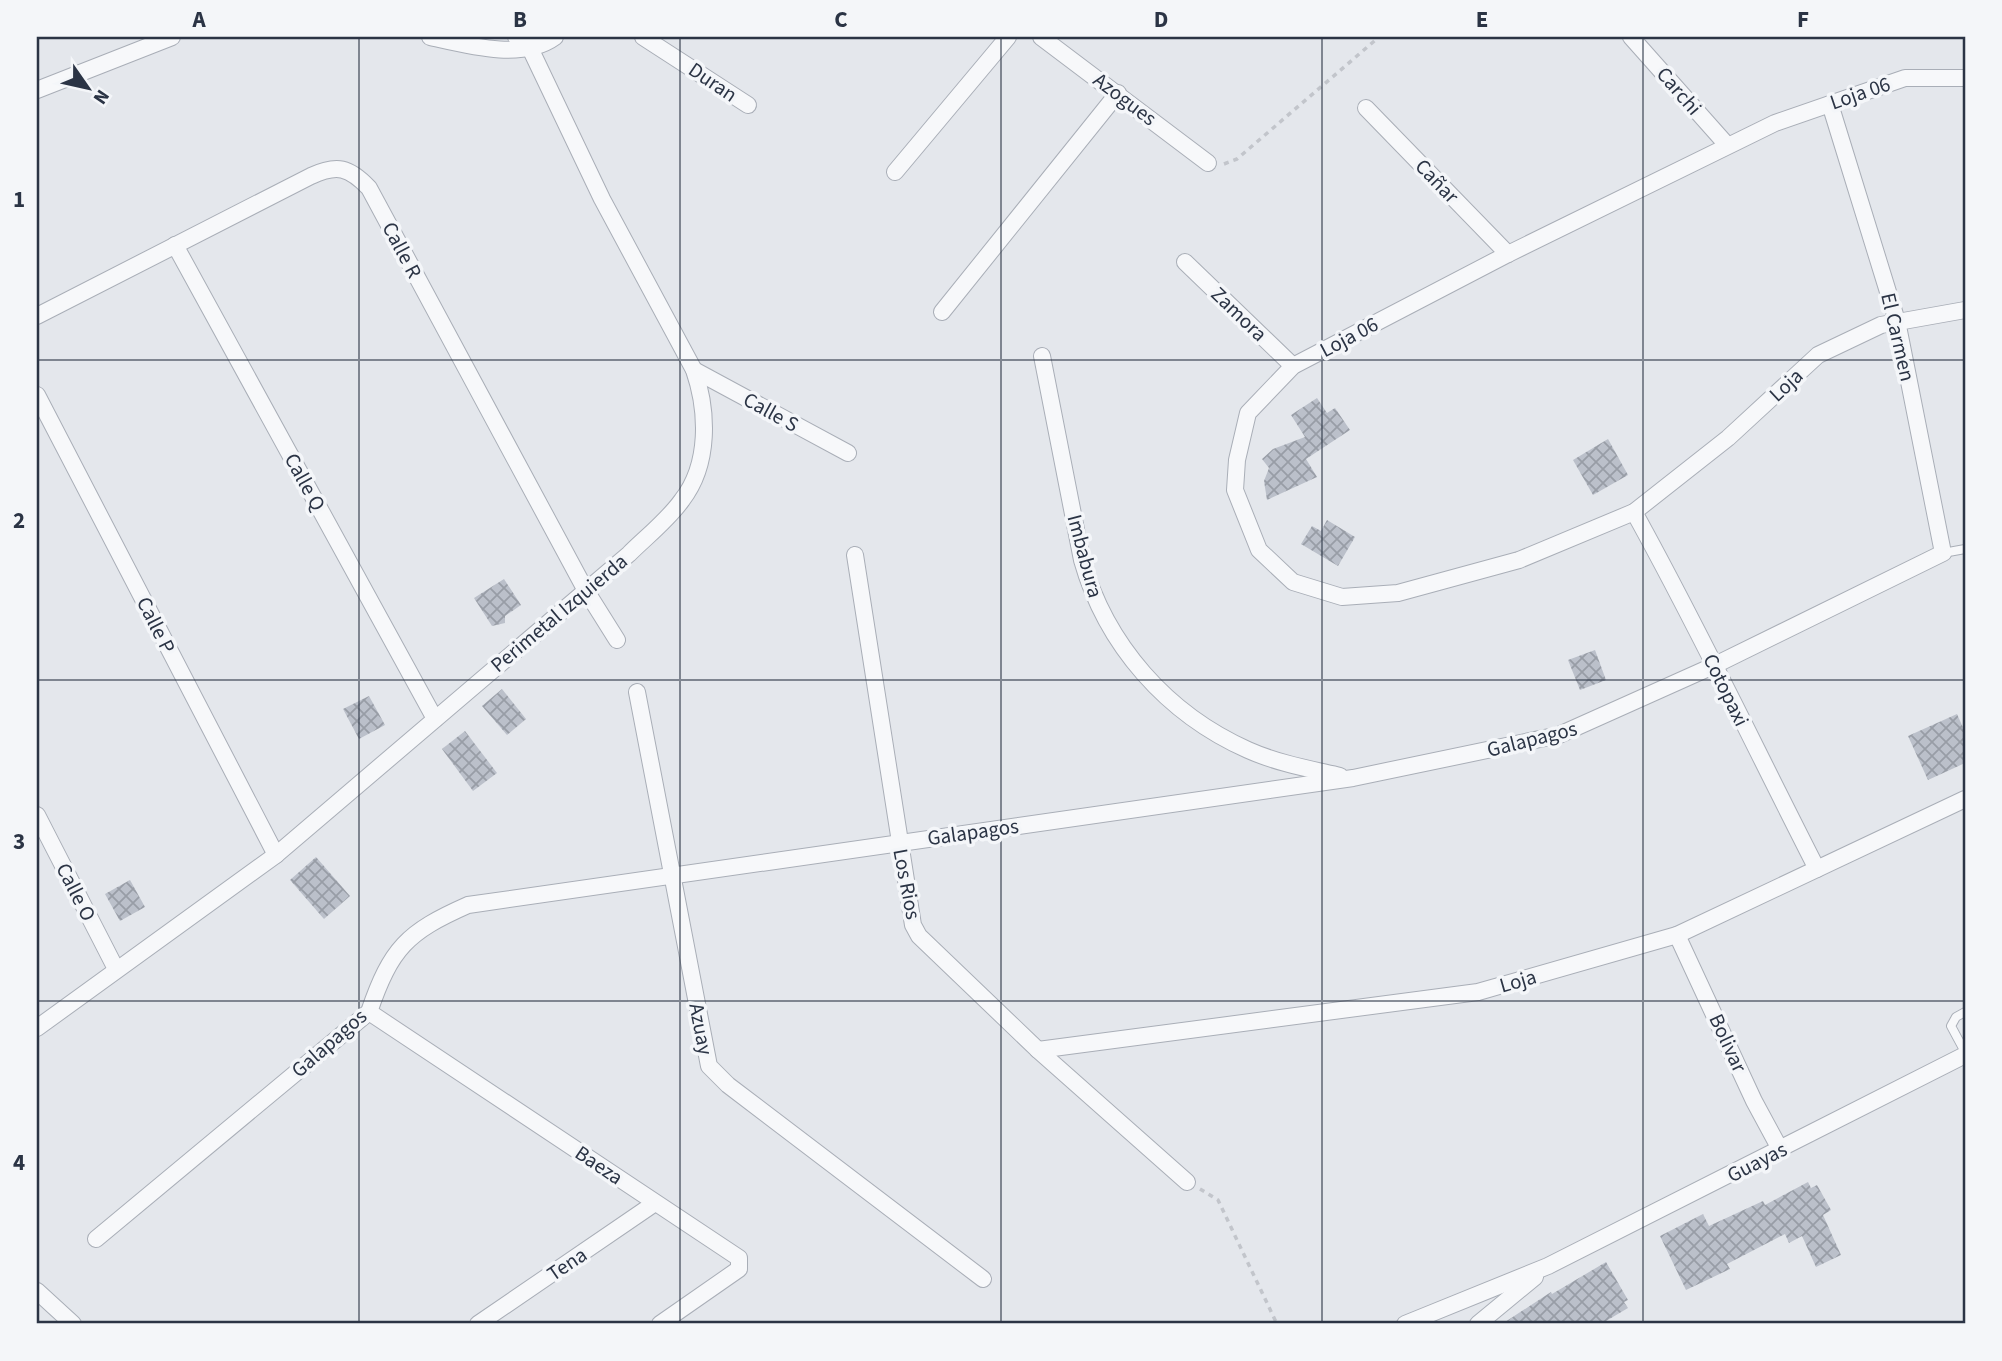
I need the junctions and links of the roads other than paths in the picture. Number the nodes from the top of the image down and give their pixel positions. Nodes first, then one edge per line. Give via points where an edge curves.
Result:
1 (172, 37) edge
2 (430, 37) edge
3 (555, 37) edge
4 (643, 37) edge
5 (1008, 37) edge
6 (1041, 37) edge
7 (1631, 37) edge
8 (523, 41) edge
9 (1965, 78) edge
10 (37, 90) edge
11 (1118, 93) junction
12 (1830, 104) junction
13 (748, 105) dead end
14 (1366, 108) dead end
15 (1727, 145) junction
16 (1208, 163) road end
17 (895, 172) dead end
18 (175, 244) junction
19 (1508, 254) junction
20 (1185, 262) dead end
21 (1965, 310) edge
22 (942, 312) dead end
23 (37, 316) edge
24 (1897, 321) junction
25 (1042, 356) dead end
26 (1293, 366) junction
27 (694, 370) junction
28 (37, 395) edge
29 (848, 453) dead end
30 (1634, 512) junction
31 (1965, 549) edge
32 (1943, 553) junction
33 (855, 555) dead end
34 (585, 589) junction
35 (617, 640) dead end
36 (1713, 666) junction
37 (637, 692) dead end
38 (435, 719) junction
39 (1353, 778) junction
40 (1965, 799) edge
41 (37, 816) edge
42 (899, 842) junction
43 (276, 855) junction
44 (1817, 869) junction
45 (673, 873) junction
46 (1677, 935) junction
47 (116, 969) junction
48 (369, 1012) junction
49 (1965, 1012) edge
50 (37, 1028) edge
51 (1038, 1050) junction
52 (1965, 1054) edge
53 (1781, 1151) junction
54 (1187, 1182) road end
55 (655, 1203) junction
56 (96, 1239) dead end
57 (1548, 1266) junction
58 (983, 1279) dead end
59 (37, 1291) edge
60 (73, 1324) edge
61 (478, 1324) edge
62 (660, 1324) edge
63 (1405, 1324) edge
64 (1478, 1324) edge

1 - 10 street
2 - 8 street via 470,47
3 - 8 street via 548,42
4 - 13 street, Duran
5 - 17 street
6 - 11 street, Azogues
7 - 15 street, Carchi
8 - 27 street, Perimetal Izquierda
9 - 12 street, Loja 06 via 1905,78
11 - 16 street, Azogues
11 - 22 street
12 - 15 street, Loja 06 via 1775,122
12 - 24 street, El Carmen
14 - 19 street, Cañar
15 - 19 street, Loja 06
18 - 23 street, Calle R
18 - 34 street, Calle R via 331,167 355,174 369,188
18 - 38 street, Calle Q
19 - 26 street, Loja 06
20 - 26 street, Zamora
21 - 24 street, Loja
24 - 30 street, Loja via 1818,355 1728,438
24 - 32 street, El Carmen
25 - 39 street, Imbabura via 1082,560 1090,588 1118,645 1165,697 1248,750 1298,767
26 - 30 street, Loja 06 via 1248,413 1235,490 1259,550 1293,582 1342,597 1398,593 1519,560
27 - 29 street, Calle S
27 - 34 street, Perimetal Izquierda via 702,394 704,426 700,465 689,488 683,500 629,554
28 - 43 street, Calle P
30 - 36 street, Cotopaxi via 1690,613
31 - 32 lane
32 - 36 street, Galapagos
33 - 42 street, Los Rios
34 - 35 street, Calle R
34 - 38 street, Perimetal Izquierda
36 - 39 street, Galapagos via 1574,731
36 - 44 street, Cotopaxi
37 - 45 street, Azuay
38 - 43 street, Perimetal Izquierda
39 - 42 street, Galapagos
40 - 44 street, Loja
41 - 47 street, Calle O
42 - 45 street, Galapagos
42 - 51 street, Los Rios via 913,925 919,936
43 - 47 street, Perimetal Izquierda
44 - 46 street, Loja
45 - 48 street, Galapagos via 458,909 411,935 396,952
45 - 58 street, Azuay via 709,1066
46 - 51 street, Loja via 1478,992
46 - 53 street, Bolivar
47 - 50 street, Perimetal Izquierda
48 - 55 street, Baeza
48 - 56 street, Galapagos
49 - 52 lane via 1951,1026
51 - 54 street, Los Rios
52 - 53 street, Guayas
53 - 57 street, Guayas
55 - 61 street, Tena
55 - 62 street, Baeza via 739,1258 740,1264
57 - 63 street, Guayas
57 - 64 street, Guayas
59 - 60 street

